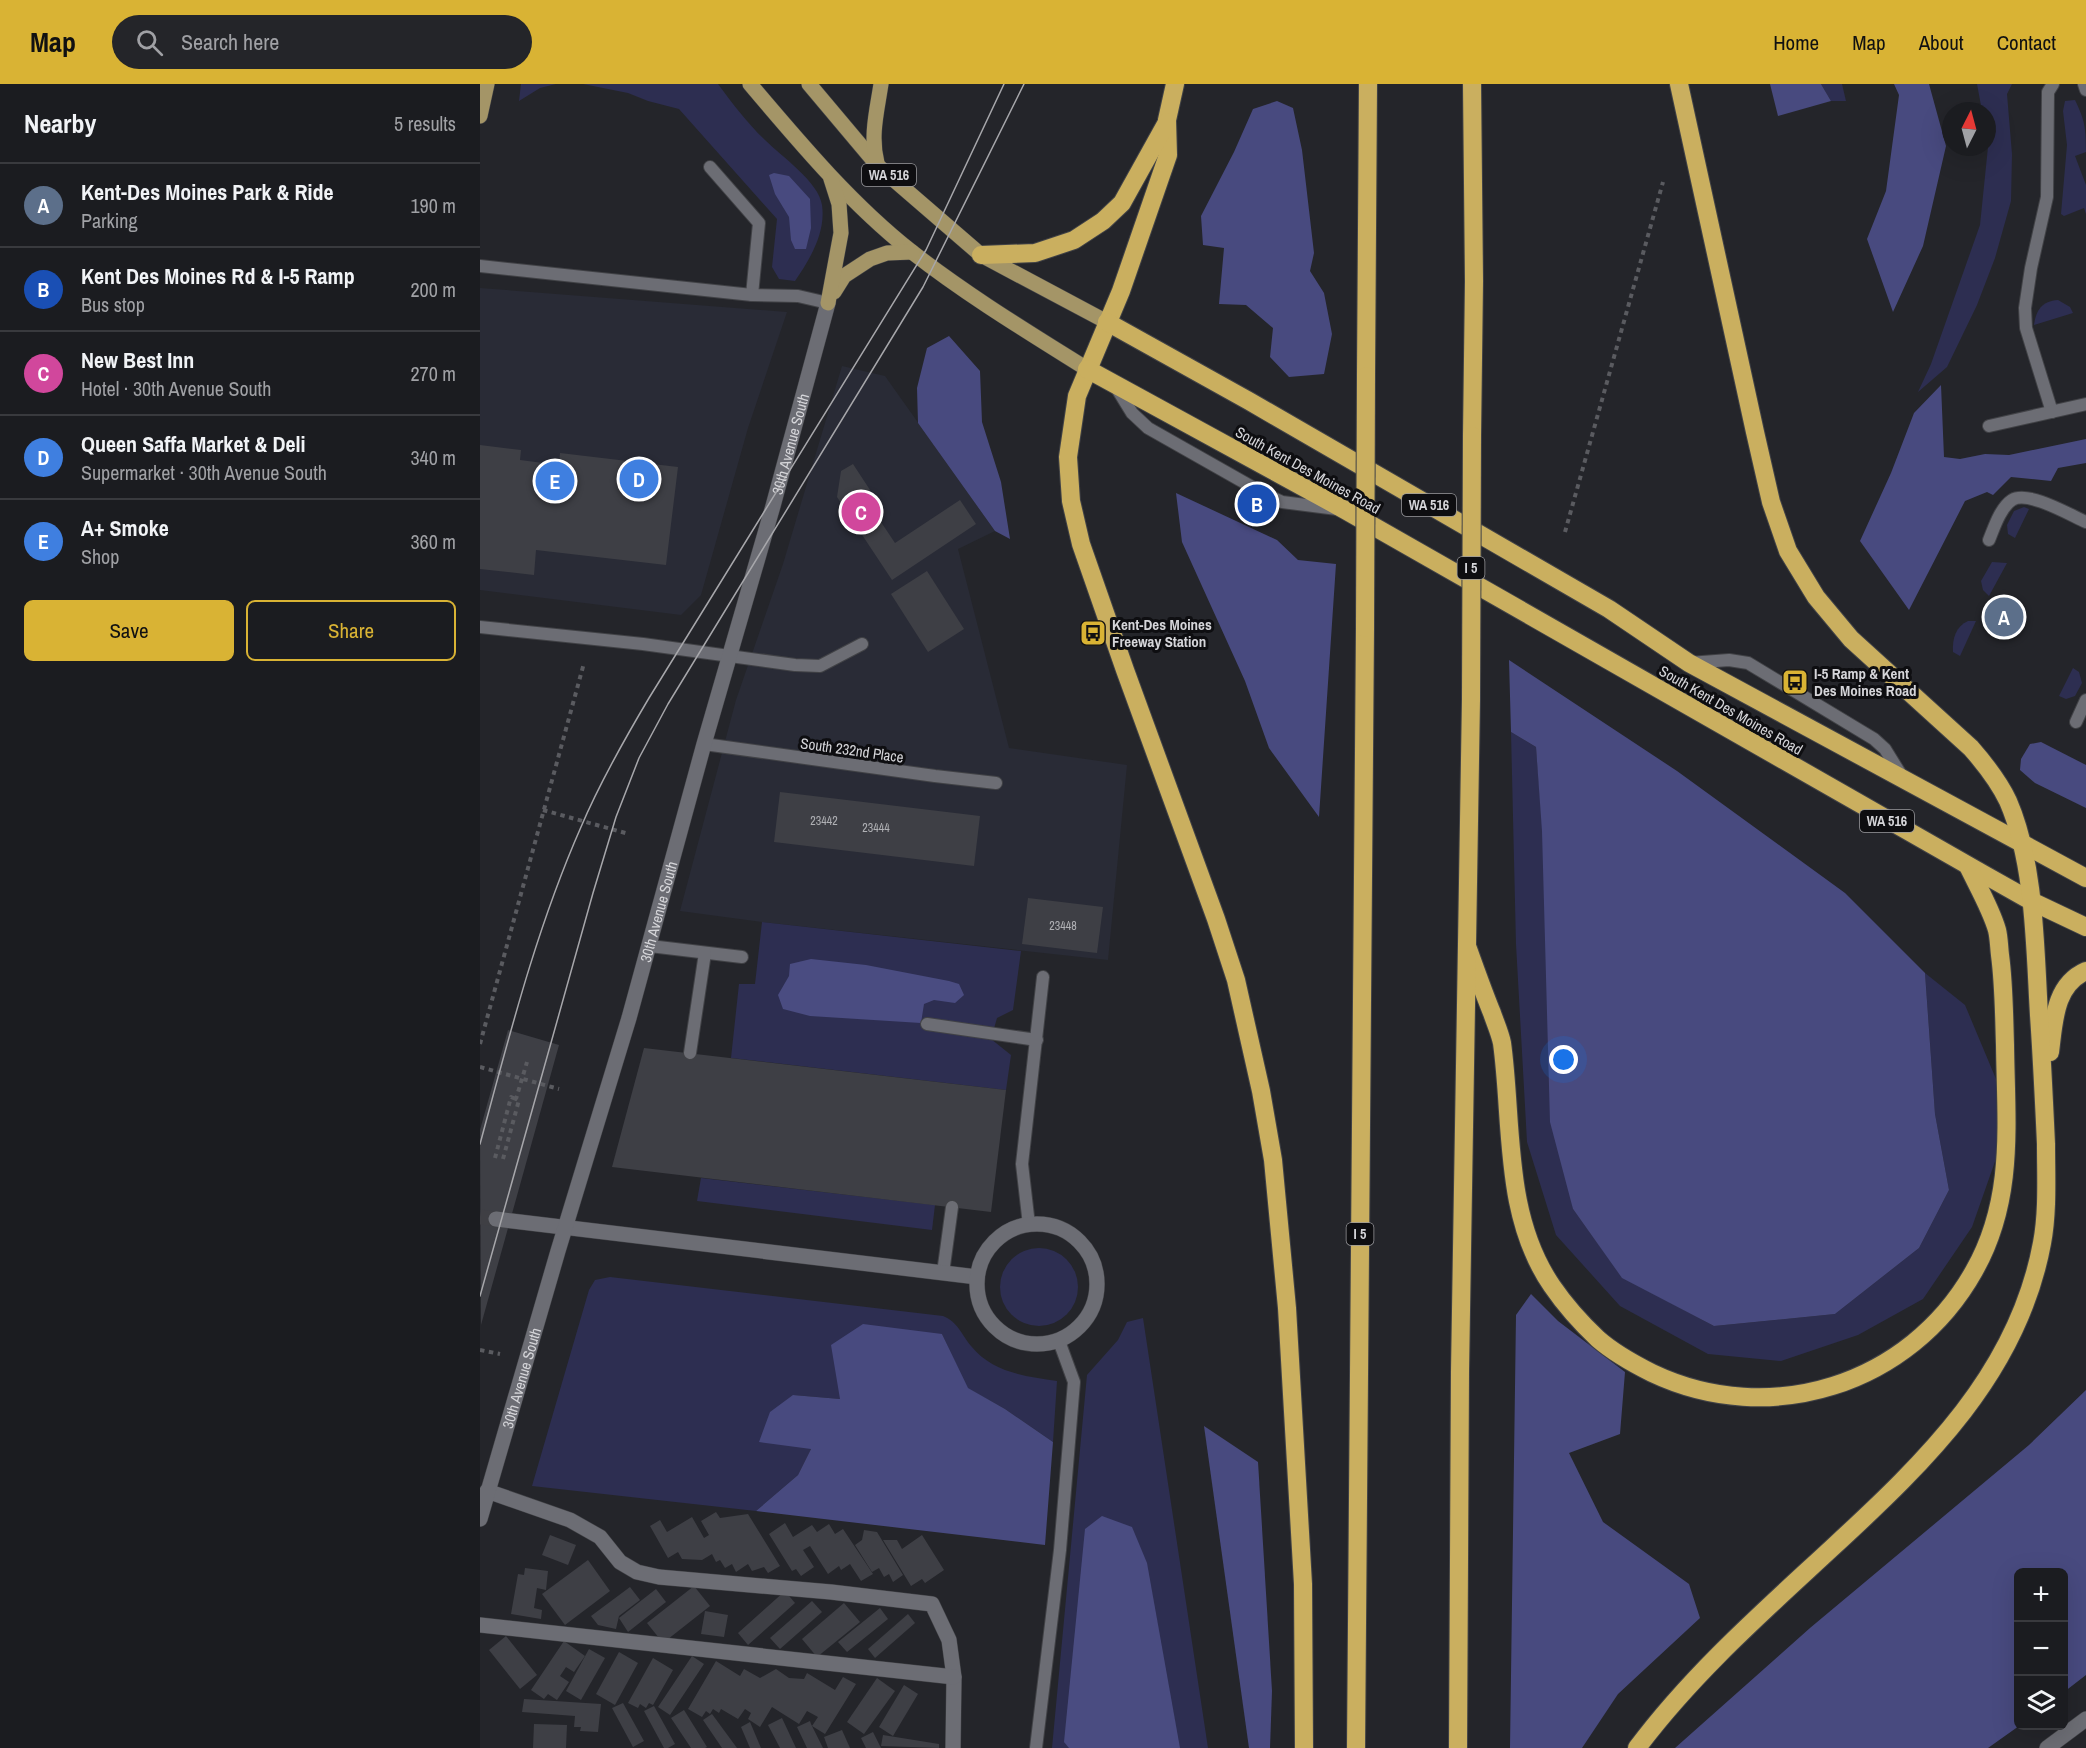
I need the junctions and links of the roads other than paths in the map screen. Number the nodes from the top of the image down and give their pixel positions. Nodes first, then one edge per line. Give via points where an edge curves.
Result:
1 (487, 84) edge
2 (750, 84) edge
3 (809, 84) edge
4 (881, 84) edge
5 (1175, 84) edge
6 (1368, 84) edge
7 (1472, 84) edge
8 (1679, 84) edge
9 (2053, 84) edge
10 (2084, 84) edge
11 (2086, 90) edge
12 (480, 116) edge
13 (1167, 120) junction
14 (878, 166) junction
15 (710, 167) dead end
16 (829, 174) junction
17 (912, 252) junction
18 (981, 255) junction
19 (480, 266) edge
20 (752, 295) junction
21 (828, 303) junction
22 (1107, 322) junction
23 (1087, 369) junction
24 (1115, 386) junction
25 (2086, 404) edge
26 (2052, 412) junction
27 (1989, 426) dead end
28 (1345, 510) junction
29 (2086, 522) edge
30 (1989, 540) dead end
31 (480, 627) edge
32 (862, 644) dead end
33 (729, 656) junction
34 (1689, 663) junction
35 (2086, 700) edge
36 (2076, 722) dead end
37 (704, 744) junction
38 (1905, 782) junction
39 (996, 783) dead end
40 (2022, 844) junction
41 (1968, 866) junction
42 (2086, 878) edge
43 (2031, 901) junction
44 (2086, 927) edge
45 (650, 946) junction
46 (1467, 946) junction
47 (705, 953) junction
48 (742, 957) dead end
49 (2086, 971) edge
50 (1043, 977) dead end
51 (927, 1024) dead end
52 (1037, 1040) junction
53 (690, 1053) dead end
54 (2044, 1090) junction
55 (952, 1207) dead end
56 (496, 1219) tunnel mouth
57 (1029, 1225) junction
58 (565, 1227) junction
59 (943, 1273) junction
60 (977, 1277) junction
61 (1059, 1341) junction
62 (487, 1491) junction
63 (480, 1519) edge
64 (480, 1625) edge
65 (954, 1677) junction
66 (2086, 1719) edge
67 (953, 1748) edge
68 (1036, 1748) edge
69 (1304, 1748) edge
70 (1356, 1748) edge
71 (1458, 1748) edge
72 (1637, 1748) edge
73 (2047, 1748) edge

1 - 12 main road
2 - 16 main road, South Kent Des Moines Road / WA 516
3 - 14 main road, South Kent Des Moines Road / WA 516
4 - 14 main road via 873,133
5 - 13 highway
6 - 70 highway, I 5, bridge
7 - 46 highway, I 5, bridge via 1474,281
8 - 40 highway via 1759,452 1788,551 1816,597 1851,639 1971,748 1987,768 2007,800
9 - 26 lane via 2048,92 2047,197 2025,308 2025,328
10 - 11 lane
13 - 18 highway via 1122,203 1103,221 1074,240 1035,253
13 - 22 highway via 1168,155
14 - 18 main road, South Kent Des Moines Road / WA 516
15 - 20 lane via 759,223
16 - 17 main road, South Kent Des Moines Road / WA 516
16 - 21 main road via 839,204 841,233
17 - 21 main road via 887,253 870,259 844,276
17 - 23 main road, South Kent Des Moines Road / WA 516
18 - 22 main road, South Kent Des Moines Road / WA 516
19 - 20 lane
20 - 21 lane via 798,296
21 - 33 street, 30th Avenue South
22 - 23 highway
22 - 34 highway, South Kent Des Moines Road / WA 516 via 1609,609
23 - 24 highway, South Kent Des Moines Road / WA 516
23 - 69 highway via 1077,396 1068,457 1071,501 1081,544 1236,980 1273,1160 1287,1308 1304,1584
24 - 28 highway, South Kent Des Moines Road / WA 516
24 - 28 lane via 1132,413 1148,428 1261,492 1282,502
25 - 26 lane
26 - 27 lane
28 - 41 highway, South Kent Des Moines Road / WA 516
29 - 30 lane via 2029,497 2013,500 2002,511
31 - 33 lane
32 - 33 lane via 820,666
33 - 37 street, 30th Avenue South
34 - 38 highway, South Kent Des Moines Road / WA 516
34 - 38 lane via 1748,663 1874,739 1885,749
35 - 36 lane
37 - 39 lane, South 232nd Place
37 - 45 street, 30th Avenue South
38 - 40 highway, South Kent Des Moines Road / WA 516
40 - 42 highway, South Kent Des Moines Road / WA 516
40 - 43 highway
41 - 43 highway, South Kent Des Moines Road / WA 516
41 - 46 highway via 1997,929 2004,985 2006,1165 1992,1232 1975,1270 1948,1309 1913,1344 1883,1365 1813,1392 1744,1397 1705,1392 1672,1382 1599,1340 1572,1312 1550,1283 1521,1217 1502,1039
43 - 44 highway, South Kent Des Moines Road / WA 516
43 - 54 highway
45 - 47 lane
45 - 58 street, 30th Avenue South
46 - 71 highway, I 5
47 - 48 lane
47 - 53 lane
49 - 54 highway via 2068,983 2060,996
50 - 52 lane
51 - 52 lane
52 - 57 lane via 1022,1164
54 - 72 highway via 2047,1193 2042,1242 2019,1322 1986,1381 1957,1421 1904,1480 1722,1652
55 - 59 lane
56 - 58 street
57 - 60 street via 1001,1235 986,1250
57 - 61 street via 1060,1228 1078,1240 1091,1256 1097,1276 1096,1297 1088,1316 1076,1331
58 - 59 street
58 - 62 street, 30th Avenue South
59 - 60 street
60 - 61 street via 980,1307 1004,1336 1041,1345
61 - 68 lane via 1074,1382 1060,1550
62 - 63 street, 30th Avenue South
62 - 65 street via 570,1520 600,1537 620,1562 637,1572 932,1604 949,1640
64 - 65 street
65 - 67 street
66 - 73 street

